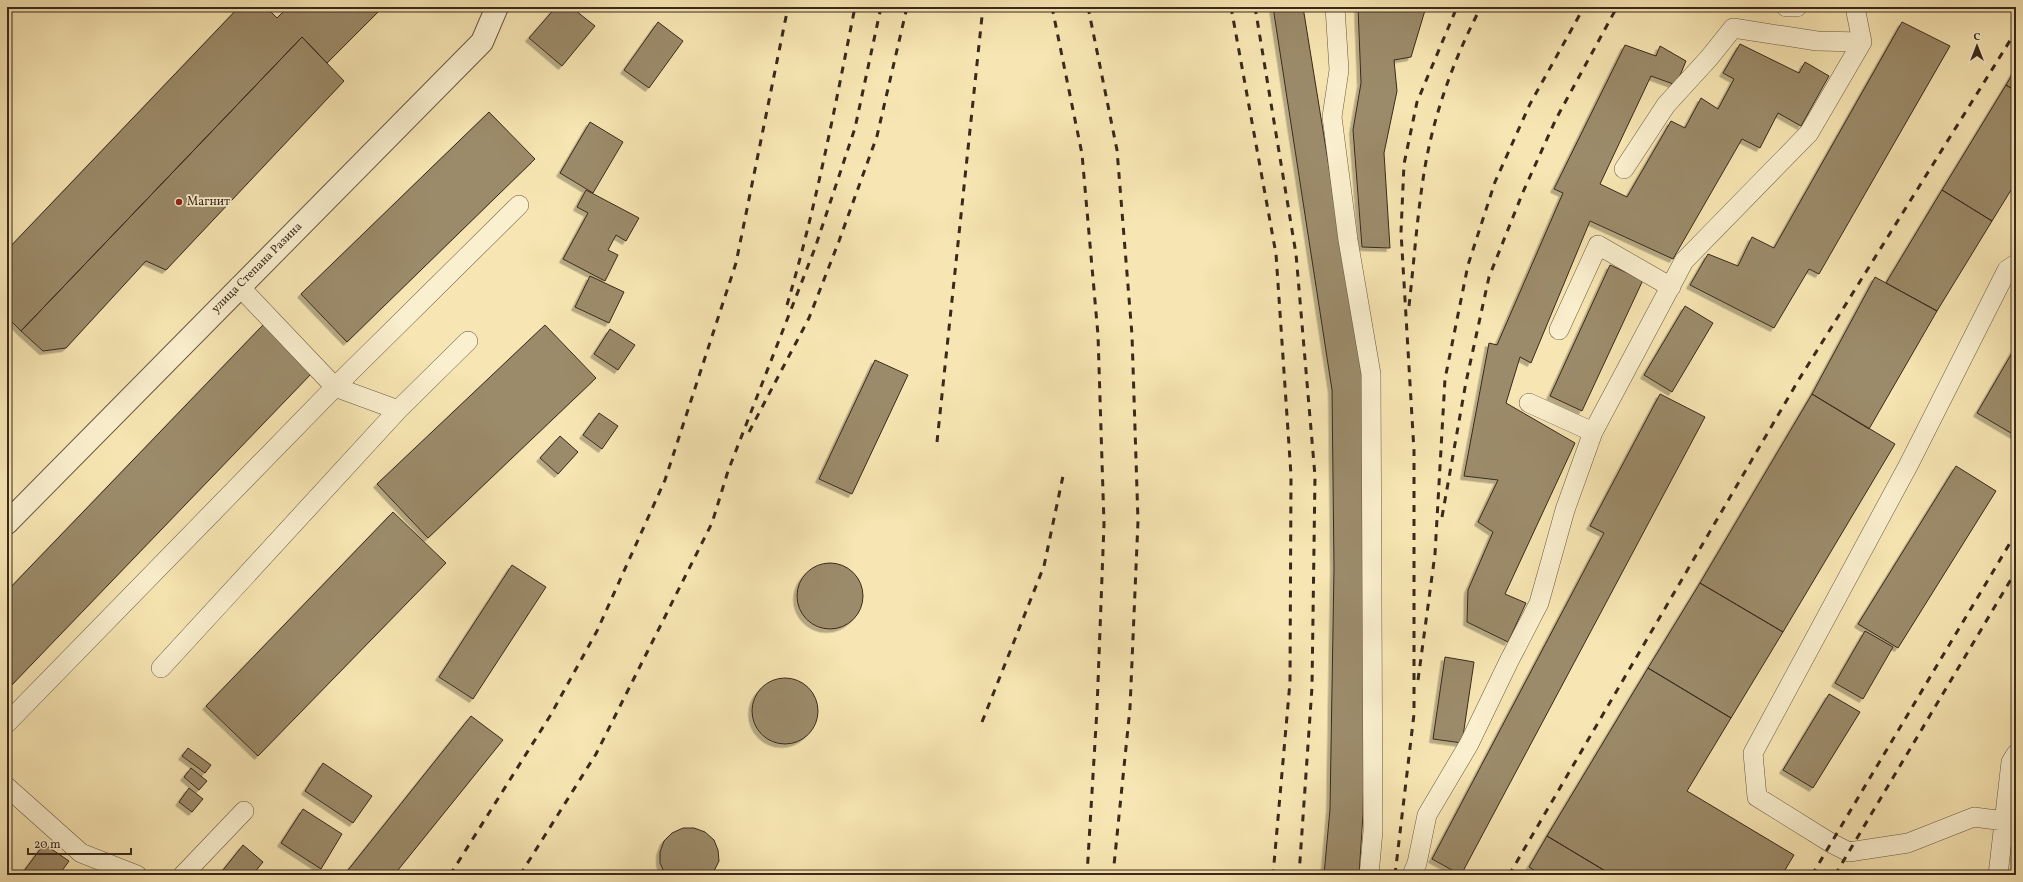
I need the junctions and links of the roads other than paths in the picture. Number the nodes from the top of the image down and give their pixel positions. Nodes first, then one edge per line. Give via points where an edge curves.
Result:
1 (497, 7) edge
2 (1335, 7) edge
3 (1786, 7) edge
4 (1797, 7) edge
5 (1855, 7) edge
6 (1862, 42) junction
7 (1624, 169) dead end
8 (519, 205) dead end
9 (2016, 264) edge
10 (239, 286) junction
11 (1671, 287) junction
12 (1559, 330) dead end
13 (468, 341) dead end
14 (335, 387) junction
15 (1529, 403) dead end
16 (398, 410) junction
17 (1593, 432) junction
18 (7, 523) edge
19 (161, 668) dead end
20 (7, 723) edge
21 (2016, 754) edge
22 (7, 787) edge
23 (244, 811) dead end
24 (2004, 821) junction
25 (137, 875) edge
26 (183, 875) edge
27 (1370, 875) edge
28 (1412, 875) edge
29 (1998, 875) edge

1 - 10 street, улица Степана Разина via 482,42
2 - 27 lane via 1339,70 1332,117 1348,240 1371,374 1373,831
3 - 4 lane
5 - 6 lane
6 - 7 lane via 1817,41 1733,28 1666,105
6 - 11 lane via 1809,133 1684,261
8 - 14 lane
9 - 24 lane via 2007,270 1909,464 1753,754 1757,798 1849,852 1908,843 1974,817
10 - 14 lane
10 - 18 street, улица Степана Разина
11 - 12 lane via 1598,245
11 - 17 lane
13 - 16 lane
14 - 16 lane
14 - 20 lane
15 - 17 lane
16 - 19 lane
17 - 28 lane via 1565,510 1539,603 1469,744 1427,815
21 - 24 lane via 2011,762
22 - 25 lane via 81,853
23 - 26 lane
24 - 29 lane

